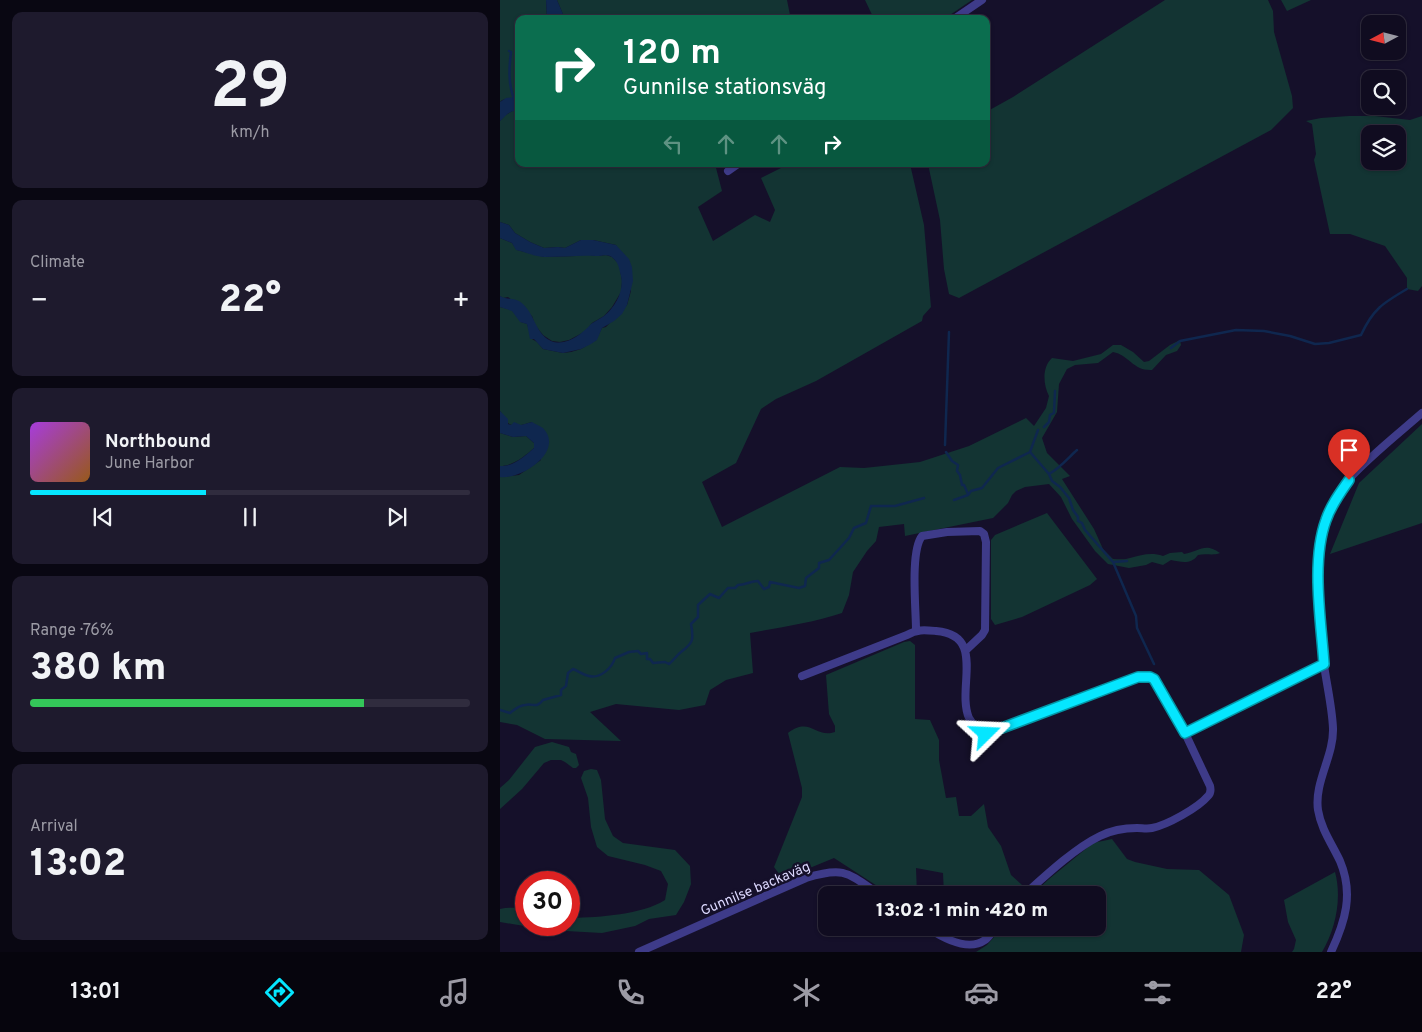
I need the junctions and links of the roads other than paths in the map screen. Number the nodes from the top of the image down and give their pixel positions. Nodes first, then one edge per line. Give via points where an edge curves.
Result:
1 (982, 0) edge
2 (960, 15) edge
3 (734, 167) edge
4 (728, 171) dead end
5 (1422, 413) edge
6 (916, 630) junction
7 (966, 650) junction
8 (1324, 664) junction
9 (802, 676) dead end
10 (1185, 733) junction
11 (866, 886) edge
12 (1035, 886) edge
13 (942, 936) edge
14 (988, 936) edge
15 (639, 952) edge
16 (1331, 952) edge

1 - 2 street
3 - 4 street
5 - 8 street via 1349,480 1326,520 1320,540 1318,567
6 - 7 street via 954,636
6 - 7 street via 915,563 918,541 922,536 937,533 980,531 986,542 985,630
6 - 9 street
7 - 10 street via 966,709 971,722 986,734 1138,677 1154,679
8 - 10 street
8 - 16 street via 1333,738 1317,807 1320,821 1340,861 1348,896 1345,920
10 - 12 street via 1210,786 1209,796 1160,826 1101,836
11 - 15 street, Gunnilse backaväg via 844,872 826,872
13 - 14 street via 952,942 973,946

